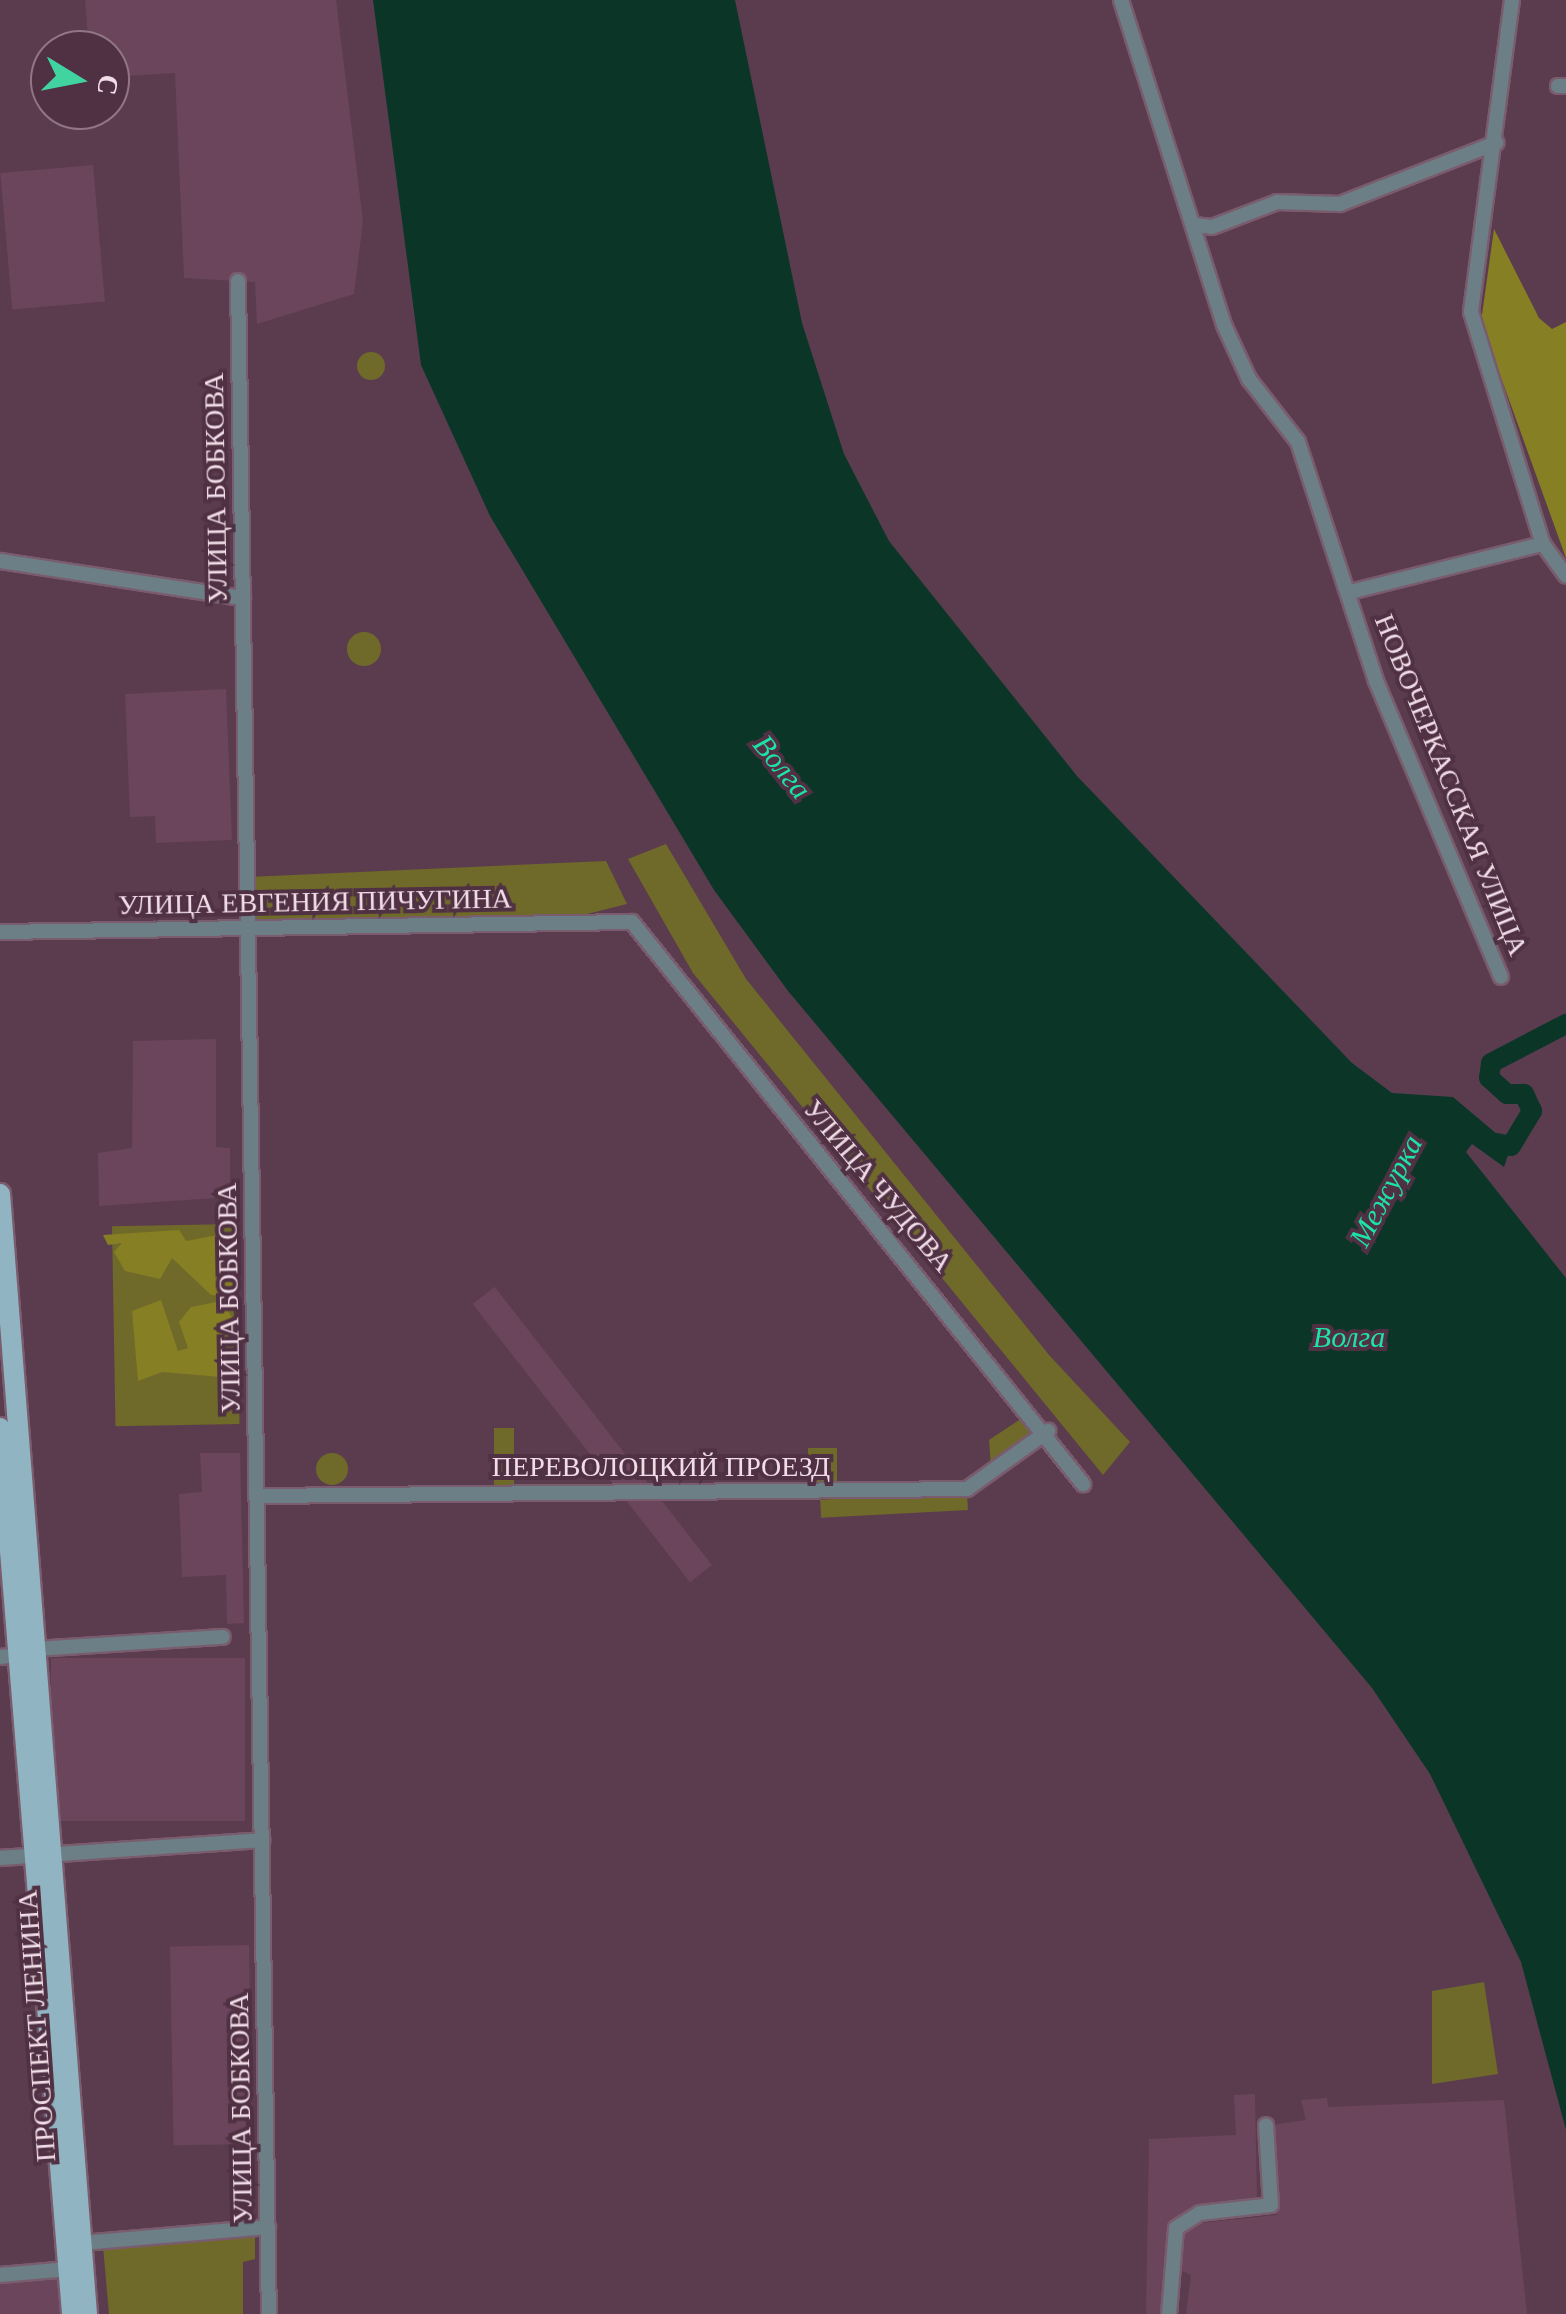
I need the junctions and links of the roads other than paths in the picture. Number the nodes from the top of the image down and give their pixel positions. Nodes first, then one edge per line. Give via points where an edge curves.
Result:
1 (1121, 0) edge
2 (1512, 0) edge
3 (1496, 142) junction
4 (1194, 225) junction
5 (238, 281) dead end
6 (1542, 544) junction
7 (0, 561) edge
8 (1566, 576) edge
9 (1354, 591) junction
10 (243, 598) junction
11 (632, 922) joint
12 (248, 928) junction
13 (0, 932) edge
14 (1501, 977) dead end
15 (0, 1194) edge
16 (0, 1428) edge
17 (1048, 1432) junction
18 (1083, 1484) dead end
19 (257, 1496) junction
20 (223, 1636) dead end
21 (23, 1656) edge
22 (262, 1840) junction
23 (44, 1855) junction
24 (0, 1858) edge
25 (1266, 2125) dead end
26 (268, 2227) junction
27 (74, 2237) junction
28 (76, 2273) junction
29 (0, 2275) edge
30 (72, 2314) edge
31 (87, 2314) edge
32 (269, 2314) edge
33 (1170, 2314) edge

1 - 4 street, НОВОЧЕРКАССКАЯ УЛИЦА
2 - 3 street
3 - 4 street via 1340,204 1276,202 1212,228
3 - 6 street via 1471,312
4 - 9 street, НОВОЧЕРКАССКАЯ УЛИЦА via 1224,326 1249,378 1298,442
5 - 10 street, УЛИЦА БОБКОВА
6 - 8 street
6 - 9 street
7 - 10 street
9 - 14 street, НОВОЧЕРКАССКАЯ УЛИЦА via 1376,680
10 - 12 street, УЛИЦА БОБКОВА
11 - 12 street, УЛИЦА ЕВГЕНИЯ ПИЧУГИНА
11 - 17 street, УЛИЦА ЧУДОВА
12 - 13 street, УЛИЦА ЕВГЕНИЯ ПИЧУГИНА
12 - 19 street, УЛИЦА БОБКОВА
15 - 21 main road, ПРОСПЕКТ ЛЕНИНА
16 - 21 main road, ПРОСПЕКТ ЛЕНИНА
17 - 18 street, УЛИЦА ЧУДОВА
17 - 19 street, ПЕРЕВОЛОЦКИЙ ПРОЕЗД via 967,1488
19 - 22 street, УЛИЦА БОБКОВА
20 - 21 street
21 - 23 main road, ПРОСПЕКТ ЛЕНИНА
22 - 23 street
22 - 26 street, УЛИЦА БОБКОВА
23 - 24 street
23 - 27 main road, ПРОСПЕКТ ЛЕНИНА
25 - 33 street via 1271,2205 1200,2213 1176,2228
26 - 27 street
26 - 32 street, УЛИЦА БОБКОВА
27 - 28 main road, ПРОСПЕКТ ЛЕНИНА
28 - 29 street
28 - 30 main road, ПРОСПЕКТ ЛЕНИНА
28 - 31 main road, ПРОСПЕКТ ЛЕНИНА

